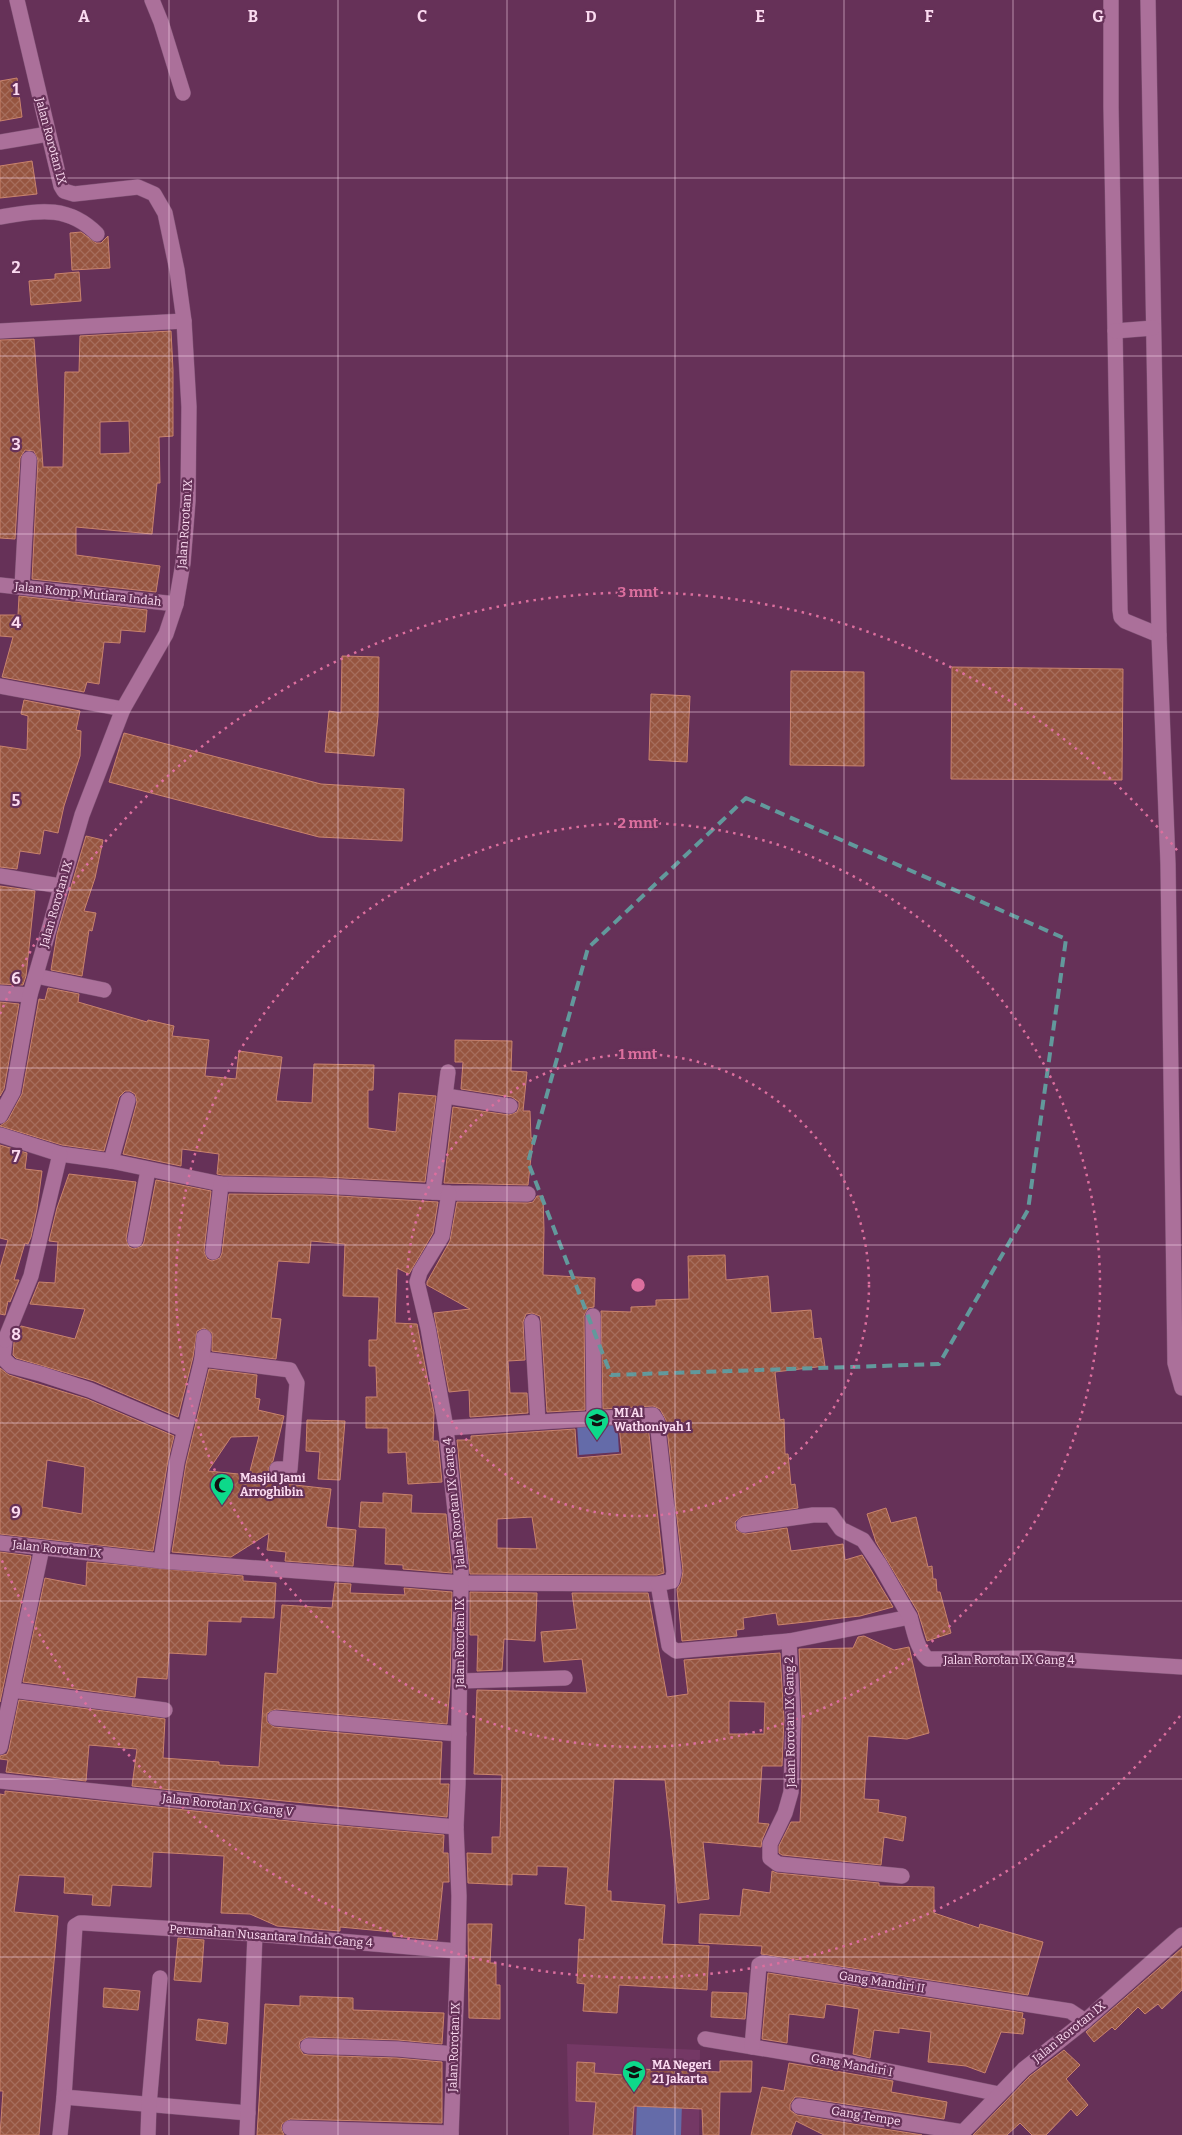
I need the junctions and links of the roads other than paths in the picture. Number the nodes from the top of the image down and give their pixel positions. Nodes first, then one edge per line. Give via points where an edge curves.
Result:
1 (17, 0) edge
2 (152, 0) edge
3 (1111, 0) edge
4 (1148, 0) edge
5 (183, 93) dead end
6 (48, 134) junction
7 (0, 142) edge
8 (0, 216) edge
9 (97, 234) dead end
10 (184, 321) junction
11 (1153, 328) junction
12 (0, 331) edge
13 (1115, 331) junction
14 (29, 459) dead end
15 (0, 585) edge
16 (22, 587) junction
17 (176, 604) junction
18 (1159, 635) junction
19 (0, 686) edge
20 (122, 709) junction
21 (0, 876) edge
22 (60, 886) junction
23 (36, 976) junction
24 (104, 990) dead end
25 (0, 993) edge
26 (30, 994) junction
27 (448, 1072) dead end
28 (446, 1096) junction
29 (128, 1100) dead end
30 (510, 1106) dead end
31 (0, 1116) edge
32 (0, 1135) edge
33 (60, 1154) junction
34 (111, 1162) junction
35 (148, 1170) junction
36 (221, 1184) junction
37 (433, 1192) junction
38 (450, 1193) junction
39 (528, 1194) dead end
40 (135, 1240) dead end
41 (213, 1252) dead end
42 (594, 1316) dead end
43 (532, 1322) dead end
44 (204, 1337) dead end
45 (3, 1340) edge
46 (202, 1359) junction
47 (1182, 1388) edge
48 (594, 1418) junction
49 (538, 1422) junction
50 (446, 1428) junction
51 (184, 1430) junction
52 (277, 1468) dead end
53 (744, 1526) dead end
54 (0, 1543) edge
55 (42, 1548) junction
56 (160, 1561) junction
57 (461, 1583) junction
58 (658, 1584) junction
59 (910, 1617) junction
60 (789, 1641) junction
61 (1182, 1667) edge
62 (566, 1678) dead end
63 (460, 1681) junction
64 (12, 1690) junction
65 (165, 1710) dead end
66 (275, 1718) dead end
67 (459, 1734) junction
68 (0, 1747) edge
69 (0, 1781) edge
70 (456, 1827) junction
71 (902, 1876) dead end
72 (255, 1934) junction
73 (1182, 1935) edge
74 (458, 1951) junction
75 (160, 1978) dead end
76 (1078, 2016) junction
77 (705, 2039) dead end
78 (308, 2046) dead end
79 (752, 2047) junction
80 (454, 2054) junction
81 (999, 2094) junction
82 (64, 2097) junction
83 (149, 2105) junction
84 (800, 2106) dead end
85 (248, 2113) junction
86 (290, 2128) dead end
87 (451, 2134) edge
88 (962, 2134) edge
89 (60, 2135) edge
90 (148, 2135) edge
91 (247, 2135) edge

1 - 6 street, Jalan Rorotan IX
2 - 5 street
3 - 13 street
4 - 11 street
6 - 7 street
6 - 10 street, Jalan Rorotan IX via 64,191 74,194 138,187 159,200 165,213 177,270
8 - 9 street via 44,210 61,212 86,223
10 - 12 street
10 - 17 street, Jalan Rorotan IX via 189,406 188,500
11 - 13 street
11 - 18 street
13 - 18 street via 1121,617
14 - 16 street
15 - 16 street, Jalan Komp. Mutiara Indah
16 - 17 street, Jalan Komp. Mutiara Indah
17 - 20 street, Jalan Rorotan IX via 166,634
18 - 47 street via 1168,873 1175,1363
19 - 20 street
20 - 22 street, Jalan Rorotan IX via 86,802
21 - 22 street
22 - 23 street, Jalan Rorotan IX
23 - 24 street
23 - 26 street, Jalan Rorotan IX
25 - 26 street
26 - 31 street, Jalan Rorotan IX via 13,1092
27 - 28 street
28 - 30 street
28 - 37 street
29 - 34 street
32 - 33 street
33 - 34 street
33 - 45 street via 32,1276
34 - 35 street
35 - 36 street
35 - 40 street
36 - 37 street
36 - 41 street
37 - 38 street
38 - 39 street
38 - 50 street, Jalan Rorotan IX Gang 4 via 442,1236 417,1282
42 - 48 street
43 - 49 street
44 - 46 street
45 - 51 street via 3,1358 11,1366 90,1390
46 - 51 street
46 - 52 street via 290,1370 297,1383 290,1469
48 - 49 street
48 - 58 street via 650,1414 656,1417 674,1572 672,1581
49 - 50 street
50 - 57 street, Jalan Rorotan IX Gang 4
51 - 56 street
53 - 59 street via 831,1515 841,1529 863,1540
54 - 55 street, Jalan Rorotan IX
55 - 56 street, Jalan Rorotan IX
55 - 64 street
56 - 57 street, Jalan Rorotan IX
57 - 58 street, Jalan Rorotan IX Gang 4
57 - 63 street, Jalan Rorotan IX
58 - 60 street via 669,1646 676,1651
59 - 60 street
59 - 61 street, Jalan Rorotan IX Gang 4 via 920,1649 928,1659 1040,1658
60 - 71 street, Jalan Rorotan IX Gang 2 via 791,1792 770,1844 770,1858 778,1864
62 - 63 street
63 - 67 street, Jalan Rorotan IX
64 - 65 street
64 - 68 street
66 - 67 street
67 - 70 street, Jalan Rorotan IX
69 - 70 street, Jalan Rorotan IX Gang V
70 - 74 street, Jalan Rorotan IX
72 - 74 street, Perumahan Nusantara Indah Gang 4
72 - 82 street, Perumahan Nusantara Indah Gang 4 via 84,1923 75,1926
72 - 85 street
73 - 76 street, Jalan Rorotan IX
74 - 80 street, Jalan Rorotan IX
75 - 83 street
76 - 79 street, Gang Mandiri II via 763,1963 759,1965
76 - 81 street, Jalan Rorotan IX
77 - 79 street, Gang Mandiri I
78 - 80 street
79 - 81 street, Gang Mandiri I via 855,2064
80 - 87 street, Jalan Rorotan IX
81 - 88 street, Jalan Rorotan IX
82 - 83 street
82 - 89 street
83 - 85 street
83 - 90 street
84 - 88 street, Gang Tempe
85 - 91 street
86 - 87 street

